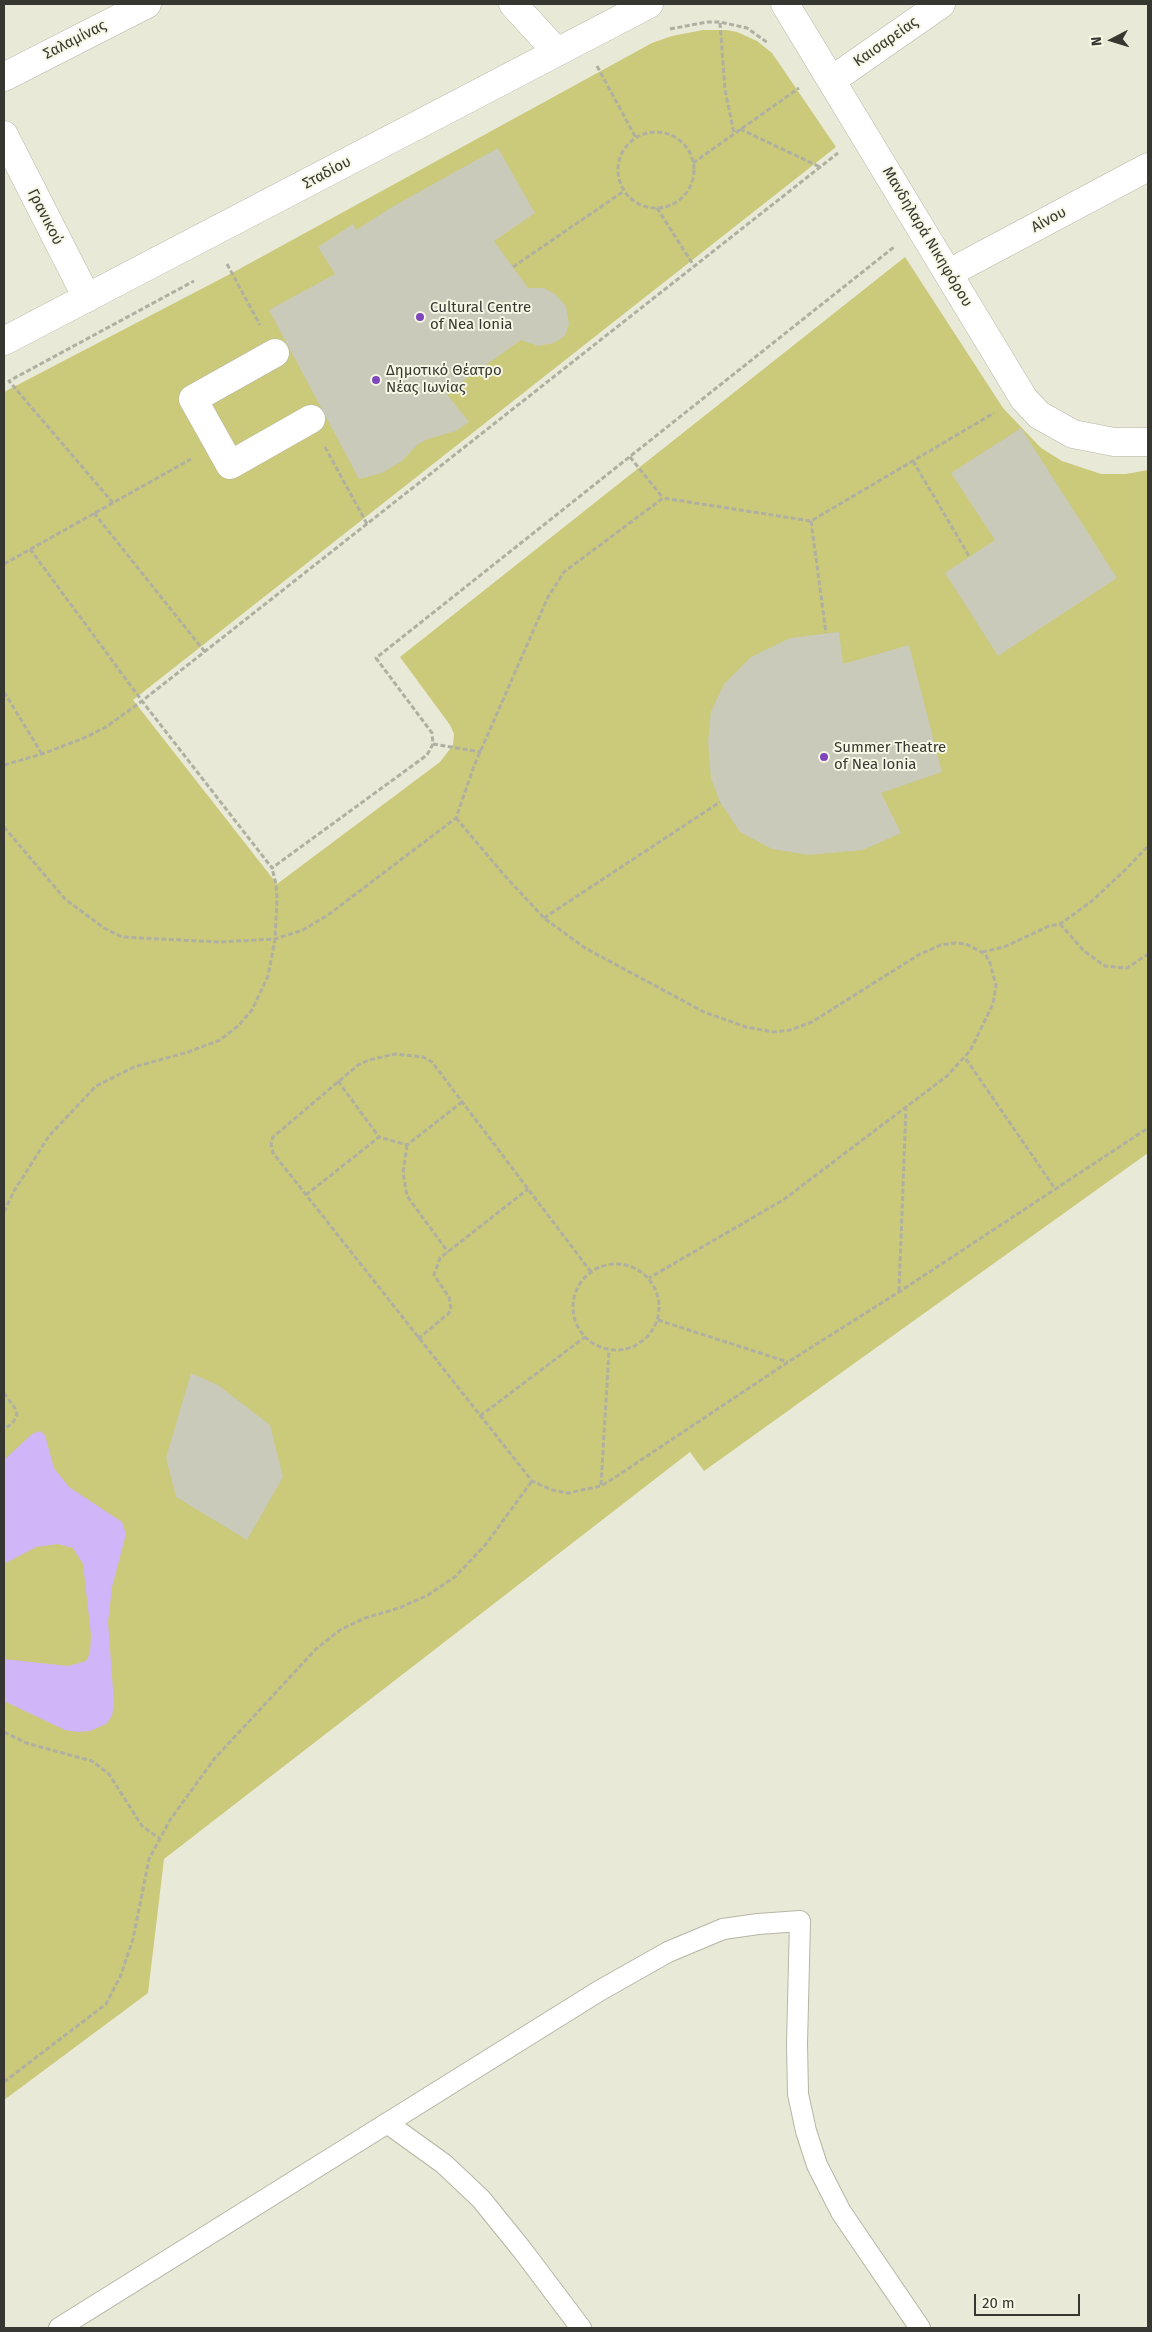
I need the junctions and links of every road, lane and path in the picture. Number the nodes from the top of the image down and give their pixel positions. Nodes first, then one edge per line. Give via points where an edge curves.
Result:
1 (146, 4) edge
2 (513, 4) edge
3 (649, 4) edge
4 (785, 4) edge
5 (940, 4) edge
6 (720, 22) junction
7 (664, 30) dead end
8 (774, 48) dead end
9 (557, 52) junction
10 (604, 60) dead end
11 (4, 77) edge
12 (832, 80) junction
13 (802, 86) dead end
14 (740, 129) junction
15 (734, 133) junction
16 (4, 135) edge
17 (636, 138) junction
18 (843, 148) dead end
19 (693, 163) junction
20 (820, 167) junction
21 (1148, 167) edge
22 (624, 191) junction
23 (657, 208) junction
24 (895, 246) dead end
25 (236, 259) dead end
26 (694, 266) junction
27 (513, 267) dead end
28 (218, 268) dead end
29 (949, 273) junction
30 (201, 278) dead end
31 (87, 298) junction
32 (4, 341) edge
33 (275, 352) dead end
34 (1002, 408) dead end
35 (311, 419) dead end
36 (1148, 442) edge
37 (218, 444) junction
38 (630, 457) junction
39 (912, 461) junction
40 (663, 498) junction
41 (113, 503) junction
42 (94, 513) junction
43 (811, 521) junction
44 (30, 549) junction
45 (969, 556) dead end
46 (4, 564) edge
47 (826, 633) dead end
48 (205, 652) junction
49 (4, 692) edge
50 (142, 701) junction
51 (433, 744) junction
52 (481, 752) junction
53 (42, 754) junction
54 (4, 765) edge
55 (720, 802) dead end
56 (456, 818) junction
57 (4, 827) edge
58 (1148, 846) edge
59 (272, 868) junction
60 (544, 918) junction
61 (1060, 924) junction
62 (275, 939) junction
63 (981, 952) junction
64 (1148, 954) edge
65 (965, 1058) junction
66 (338, 1081) junction
67 (462, 1102) junction
68 (906, 1108) junction
69 (1148, 1128) edge
70 (379, 1137) junction
71 (407, 1145) junction
72 (528, 1189) junction
73 (1056, 1190) junction
74 (306, 1194) junction
75 (4, 1212) edge
76 (448, 1252) junction
77 (591, 1272) junction
78 (648, 1278) junction
79 (900, 1292) junction
80 (658, 1320) junction
81 (584, 1337) junction
82 (418, 1338) junction
83 (609, 1350) junction
84 (788, 1362) junction
85 (4, 1393) edge
86 (480, 1416) junction
87 (4, 1430) edge
88 (532, 1481) junction
89 (600, 1486) junction
90 (4, 1732) edge
91 (159, 1838) junction
92 (4, 2082) edge
93 (387, 2123) junction
94 (60, 2328) edge
95 (581, 2328) edge
96 (920, 2328) edge

1 - 11 street, Σαλαμίνας
2 - 9 street
3 - 9 street, Σταδίου
4 - 12 street, Μανδηλαρά Νικηφόρου
5 - 12 street, Καισαρείας
6 - 7 path
6 - 8 path via 747,28
6 - 15 path via 725,90
9 - 31 street, Σταδίου
10 - 17 path via 596,64
12 - 29 street, Μανδηλαρά Νικηφόρου
13 - 14 path
14 - 15 path
14 - 20 path
15 - 19 path
16 - 31 street, Γρανικού
17 - 19 path via 656,132 675,138 683,144
17 - 22 path via 628,144 619,162
18 - 20 path
19 - 23 path via 691,184 685,194 677,201
20 - 26 path
21 - 29 street, Αίνου
22 - 23 path via 635,202
22 - 27 path
23 - 26 path
24 - 38 path
25 - 28 path
26 - 48 path
29 - 36 street, Μανδηλαρά Νικηφόρου via 1024,399 1039,415 1073,434 1096,440
30 - 41 path via 9,381
31 - 32 street, Σταδίου
33 - 37 street via 193,399
34 - 39 path
35 - 37 street via 230,465
37 - 41 path
38 - 40 path
38 - 51 path via 376,658 432,733
39 - 43 path
39 - 45 path
40 - 43 path
40 - 52 path via 564,572 548,597
41 - 42 path
42 - 44 path
42 - 48 path
43 - 47 path
44 - 46 path
44 - 50 path
48 - 50 path
49 - 53 path
50 - 53 path via 95,733
50 - 59 path
51 - 52 path
51 - 59 path via 427,755
52 - 56 path
53 - 54 path
55 - 60 path
56 - 60 path
56 - 62 path via 328,915 303,930
57 - 62 path via 65,899 110,932 134,939 219,942
58 - 61 path via 1092,901
59 - 62 path via 276,884
60 - 63 path via 585,948 704,1012 763,1032 790,1030 812,1022 932,948 955,943 966,944
61 - 63 path via 1004,947
61 - 64 path via 1084,951 1105,966 1127,968
62 - 75 path via 268,976 252,1010 238,1026 207,1046 134,1067 96,1086 49,1136
63 - 65 path via 990,962 996,985 993,1004 980,1035
65 - 68 path
65 - 73 path
66 - 67 path via 369,1060 395,1054 416,1055 432,1062
66 - 70 path
66 - 74 path via 273,1137 271,1144 273,1153
67 - 71 path
67 - 72 path
68 - 78 path via 783,1200
68 - 79 path
69 - 73 path
70 - 71 path
70 - 74 path
71 - 76 path via 403,1173 406,1196
72 - 76 path
72 - 77 path
73 - 79 path
74 - 82 path
76 - 82 path via 437,1262 434,1275 449,1297 451,1308
77 - 78 path via 611,1263 625,1264
77 - 81 path via 578,1286 574,1298 576,1325
78 - 80 path via 657,1290
79 - 84 path
80 - 83 path via 653,1331 633,1348
80 - 84 path
81 - 83 path via 595,1346
81 - 86 path
82 - 86 path
83 - 89 path
84 - 89 path
85 - 87 path via 17,1414
86 - 88 path
88 - 89 path via 552,1490 568,1492
88 - 91 path via 486,1544 456,1576 428,1595 340,1630 316,1649 215,1758
90 - 91 path via 26,1743 92,1761 109,1774 142,1826
91 - 92 path via 149,1859 130,1949 106,2004
93 - 94 lane
93 - 95 lane via 444,2164 481,2199
93 - 96 lane via 598,1991 668,1952 723,1929 800,1921 797,2064 798,2094 806,2130 817,2165 841,2212

